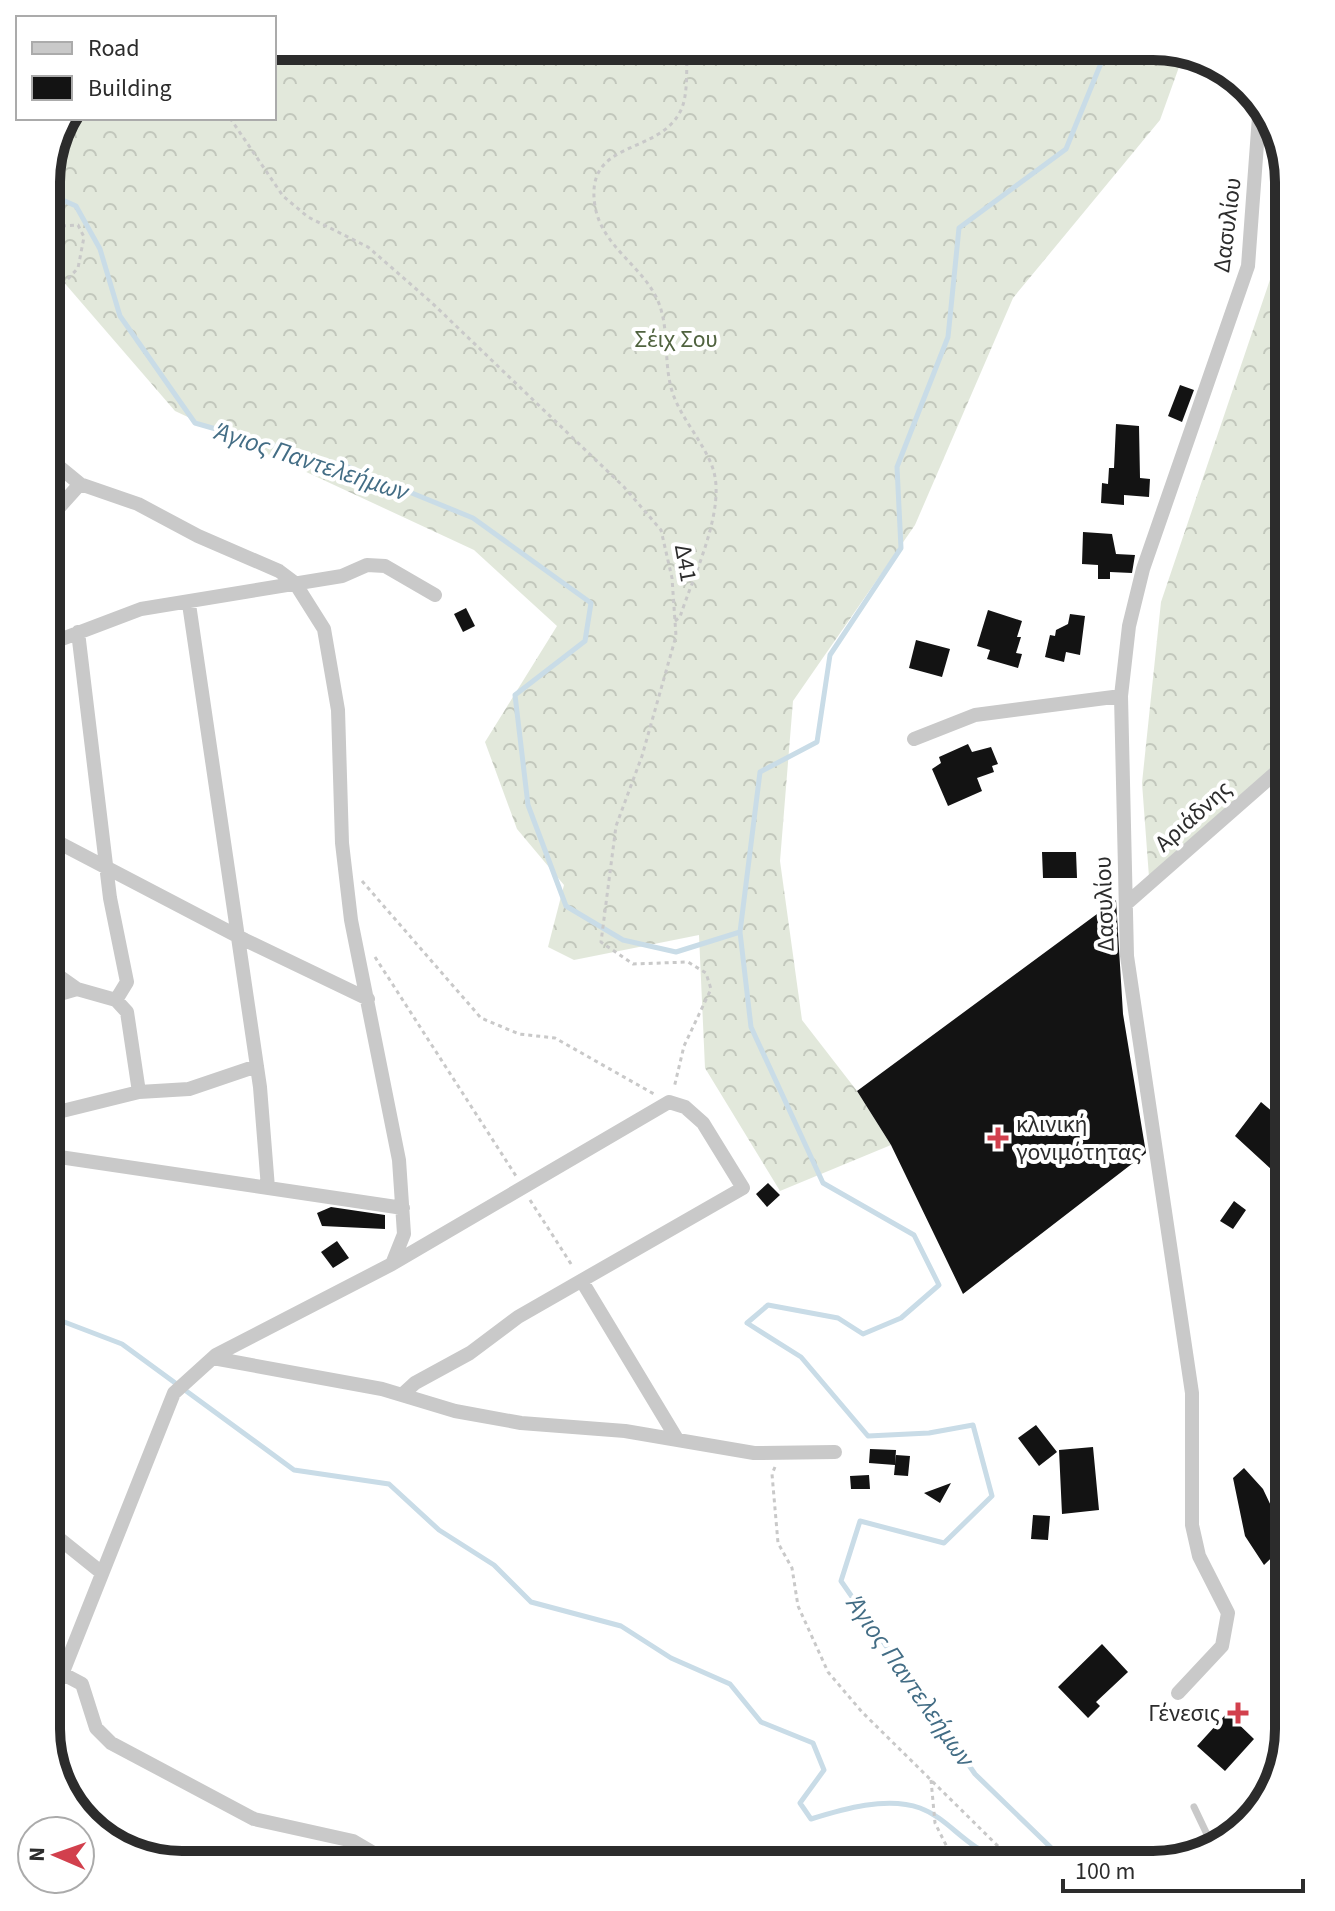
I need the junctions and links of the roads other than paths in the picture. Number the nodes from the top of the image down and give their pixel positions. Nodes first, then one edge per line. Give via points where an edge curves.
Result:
1 (1259, 121) edge
2 (60, 467) edge
3 (80, 484) junction
4 (60, 506) edge
5 (295, 583) junction
6 (435, 595) dead end
7 (189, 604) junction
8 (78, 632) junction
9 (60, 639) edge
10 (1121, 696) junction
11 (914, 739) dead end
12 (1275, 773) edge
13 (60, 843) edge
14 (109, 869) junction
15 (1126, 904) junction
16 (236, 935) junction
17 (60, 977) edge
18 (77, 989) junction
19 (60, 994) edge
20 (368, 999) junction
21 (116, 1000) junction
22 (257, 1066) junction
23 (139, 1092) junction
24 (60, 1112) edge
25 (60, 1157) edge
26 (268, 1188) junction
27 (403, 1208) junction
28 (392, 1264) junction
29 (583, 1283) junction
30 (213, 1358) junction
31 (403, 1394) junction
32 (677, 1439) junction
33 (835, 1452) dead end
34 (60, 1539) edge
35 (102, 1573) junction
36 (60, 1671) edge
37 (63, 1672) junction
38 (60, 1678) edge
39 (1178, 1693) dead end
40 (1194, 1807) dead end
41 (1209, 1838) edge
42 (370, 1851) edge

1 - 10 street, Δασυλίου via 1248,266 1143,569 1129,626
2 - 3 street
3 - 4 street
3 - 5 street via 138,504
5 - 6 street via 376,564 398,571
5 - 7 street
5 - 20 street via 324,629 331,654 343,859
7 - 8 street via 141,609
7 - 16 street
8 - 9 street
8 - 14 street
10 - 11 street via 975,715
10 - 15 street, Δασυλίου
12 - 15 street, Αριάδνης
13 - 14 street
14 - 16 street
14 - 21 street via 127,982
15 - 39 street, Δασυλίου via 1127,956 1192,1393 1192,1525 1199,1556 1228,1613 1222,1646
16 - 20 street
16 - 22 street
17 - 18 street
18 - 19 street
18 - 21 street
20 - 27 street
21 - 23 street via 127,1012
22 - 23 street via 189,1089
22 - 26 street
23 - 24 street
25 - 26 street
26 - 27 street
27 - 28 street via 404,1234
28 - 29 street via 669,1102 685,1107 703,1123 743,1188
28 - 30 street
29 - 31 street via 518,1317
29 - 32 street
30 - 31 street
30 - 35 street via 174,1393
31 - 32 street via 455,1411 521,1423
32 - 33 street via 727,1449
34 - 35 street
35 - 37 street
36 - 37 street
37 - 38 street
37 - 42 street via 82,1684 96,1728 111,1743 254,1819 353,1841
40 - 41 lane

